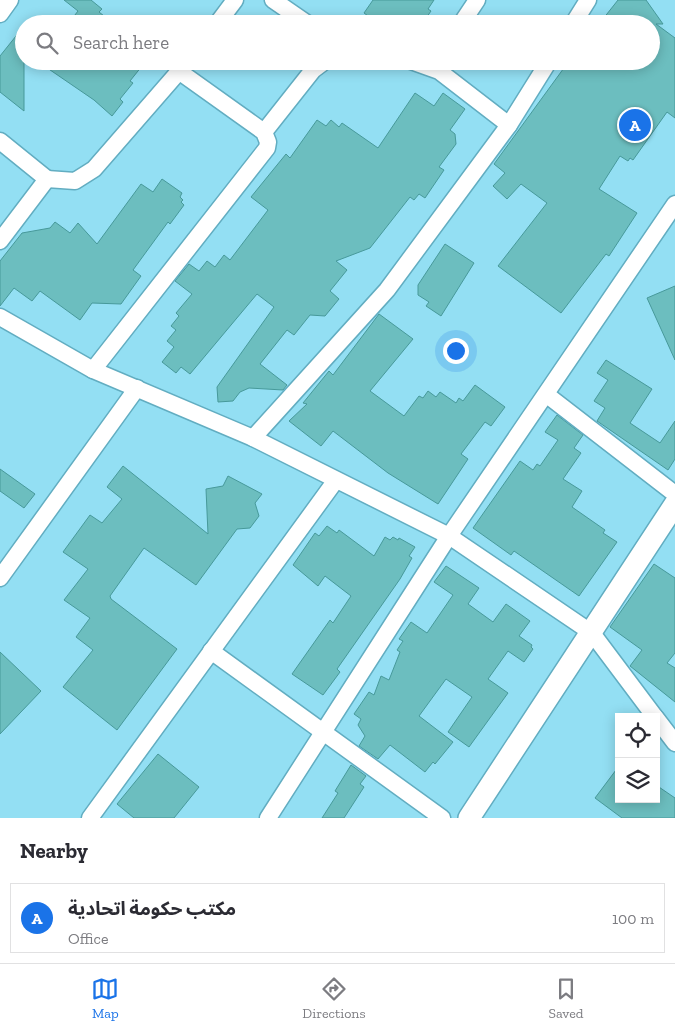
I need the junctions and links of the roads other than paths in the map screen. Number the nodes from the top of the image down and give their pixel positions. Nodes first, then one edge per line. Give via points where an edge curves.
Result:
1 (10, 0) edge
2 (235, 0) edge
3 (273, 0) edge
4 (477, 0) edge
5 (588, 0) edge
6 (0, 14) edge
7 (224, 15) edge
8 (295, 15) edge
9 (468, 15) edge
10 (579, 15) edge
11 (181, 70) edge
12 (188, 70) edge
13 (313, 70) edge
14 (446, 70) edge
15 (543, 70) edge
16 (509, 126) junction
17 (264, 132) junction
18 (0, 141) edge
19 (47, 179) junction
20 (675, 204) edge
21 (0, 241) edge
22 (0, 317) edge
23 (93, 370) junction
24 (137, 388) junction
25 (547, 395) junction
26 (253, 438) junction
27 (336, 480) junction
28 (675, 494) edge
29 (675, 504) edge
30 (450, 536) junction
31 (2, 570) edge
32 (592, 633) junction
33 (212, 651) junction
34 (652, 713) edge
35 (660, 723) edge
36 (323, 732) junction
37 (675, 743) edge
38 (90, 818) edge
39 (268, 818) edge
40 (442, 818) edge
41 (469, 818) edge

1 - 6 street
2 - 7 street
3 - 8 street
4 - 9 street
5 - 10 street
11 - 19 street via 94,169 76,181
12 - 17 street
13 - 17 street
14 - 16 street
15 - 16 street
16 - 26 street via 387,290
17 - 23 street via 267,148
18 - 19 street
19 - 21 street
20 - 25 street
22 - 23 street
23 - 24 street
24 - 26 street
24 - 31 street
25 - 28 street
25 - 30 street
26 - 27 street
27 - 30 street
27 - 33 street
29 - 32 street
30 - 32 street
30 - 36 street
32 - 34 street
32 - 41 street
33 - 36 street
33 - 38 street
35 - 37 street
36 - 39 street
36 - 40 street

